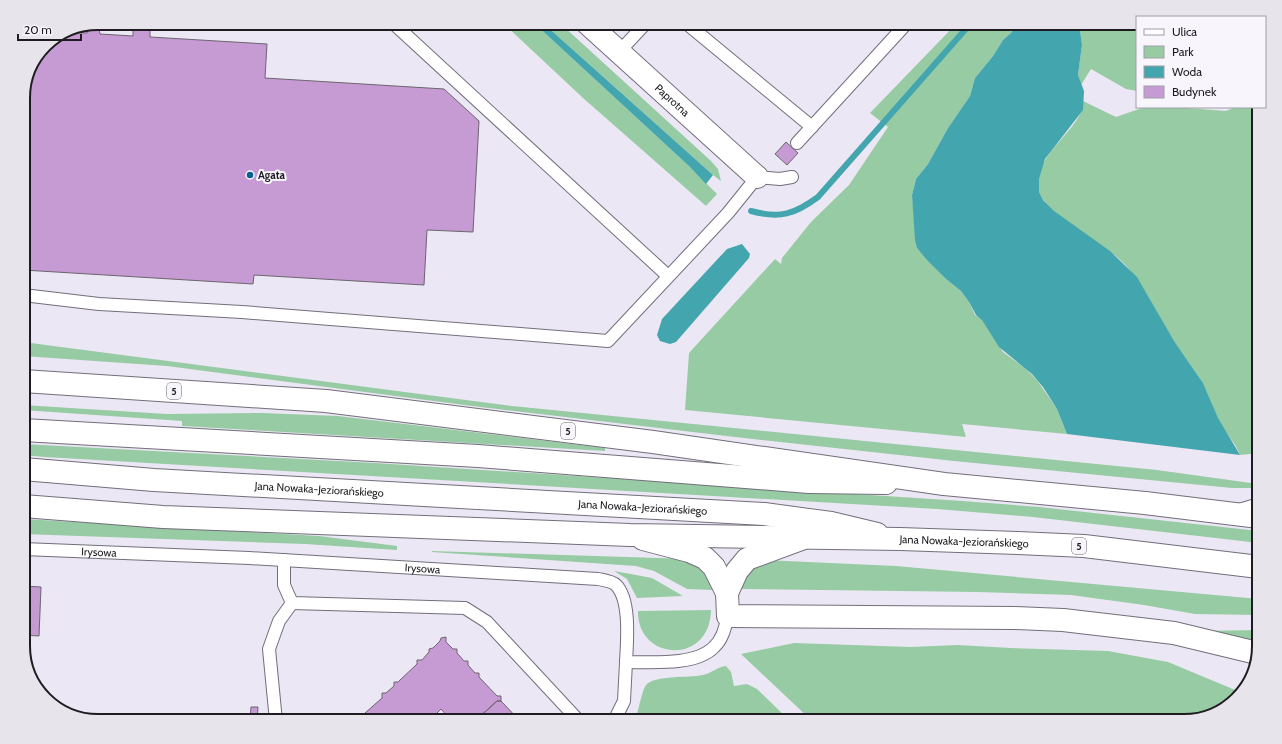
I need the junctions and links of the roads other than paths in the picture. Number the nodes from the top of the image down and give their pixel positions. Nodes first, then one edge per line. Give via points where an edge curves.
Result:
1 (401, 30) edge
2 (595, 30) edge
3 (639, 30) edge
4 (694, 30) edge
5 (897, 30) edge
6 (619, 52) junction
7 (812, 127) junction
8 (797, 143) dead end
9 (757, 177) junction
10 (792, 177) dead end
11 (668, 276) junction
12 (30, 296) edge
13 (30, 381) edge
14 (30, 430) edge
15 (30, 470) edge
16 (944, 484) junction
17 (1252, 506) edge
18 (30, 507) edge
19 (1226, 513) junction
20 (1252, 516) edge
21 (630, 536) junction
22 (804, 538) junction
23 (897, 539) junction
24 (30, 549) edge
25 (284, 560) junction
26 (1252, 566) edge
27 (727, 593) junction
28 (292, 603) junction
29 (728, 616) junction
30 (1251, 652) edge
31 (626, 662) junction
32 (275, 714) edge
33 (572, 714) edge
34 (618, 714) edge

1 - 11 lane
2 - 6 street, Paprotna
3 - 6 lane
4 - 7 lane
5 - 7 lane
6 - 9 street, Paprotna
7 - 8 lane
9 - 10 lane
9 - 11 lane via 728,213
11 - 12 lane via 608,341 242,312 99,304
13 - 16 street, 5 via 326,401 653,442
14 - 16 street via 478,456 809,482
15 - 23 street, Jana Nowaka-Jeziorańskiego via 154,480 764,514 831,523
16 - 19 street, 5
17 - 19 lane
18 - 21 street, 5 via 163,517
19 - 20 street, 5
21 - 22 street, 5
21 - 27 street via 689,551 705,558 714,567
22 - 23 street, 5
22 - 27 street via 747,559 737,571
23 - 26 street, Jana Nowaka-Jeziorańskiego / 5 via 1084,546
24 - 25 lane, Irysowa
25 - 28 lane via 284,585
25 - 31 lane, Irysowa via 598,579 615,584 623,594
27 - 29 street
28 - 32 lane via 280,621 269,649
28 - 33 lane via 465,608 487,622
29 - 30 street via 1064,620 1174,633
29 - 31 lane via 722,636 714,648 697,658
31 - 34 lane, Irysowa via 624,701

